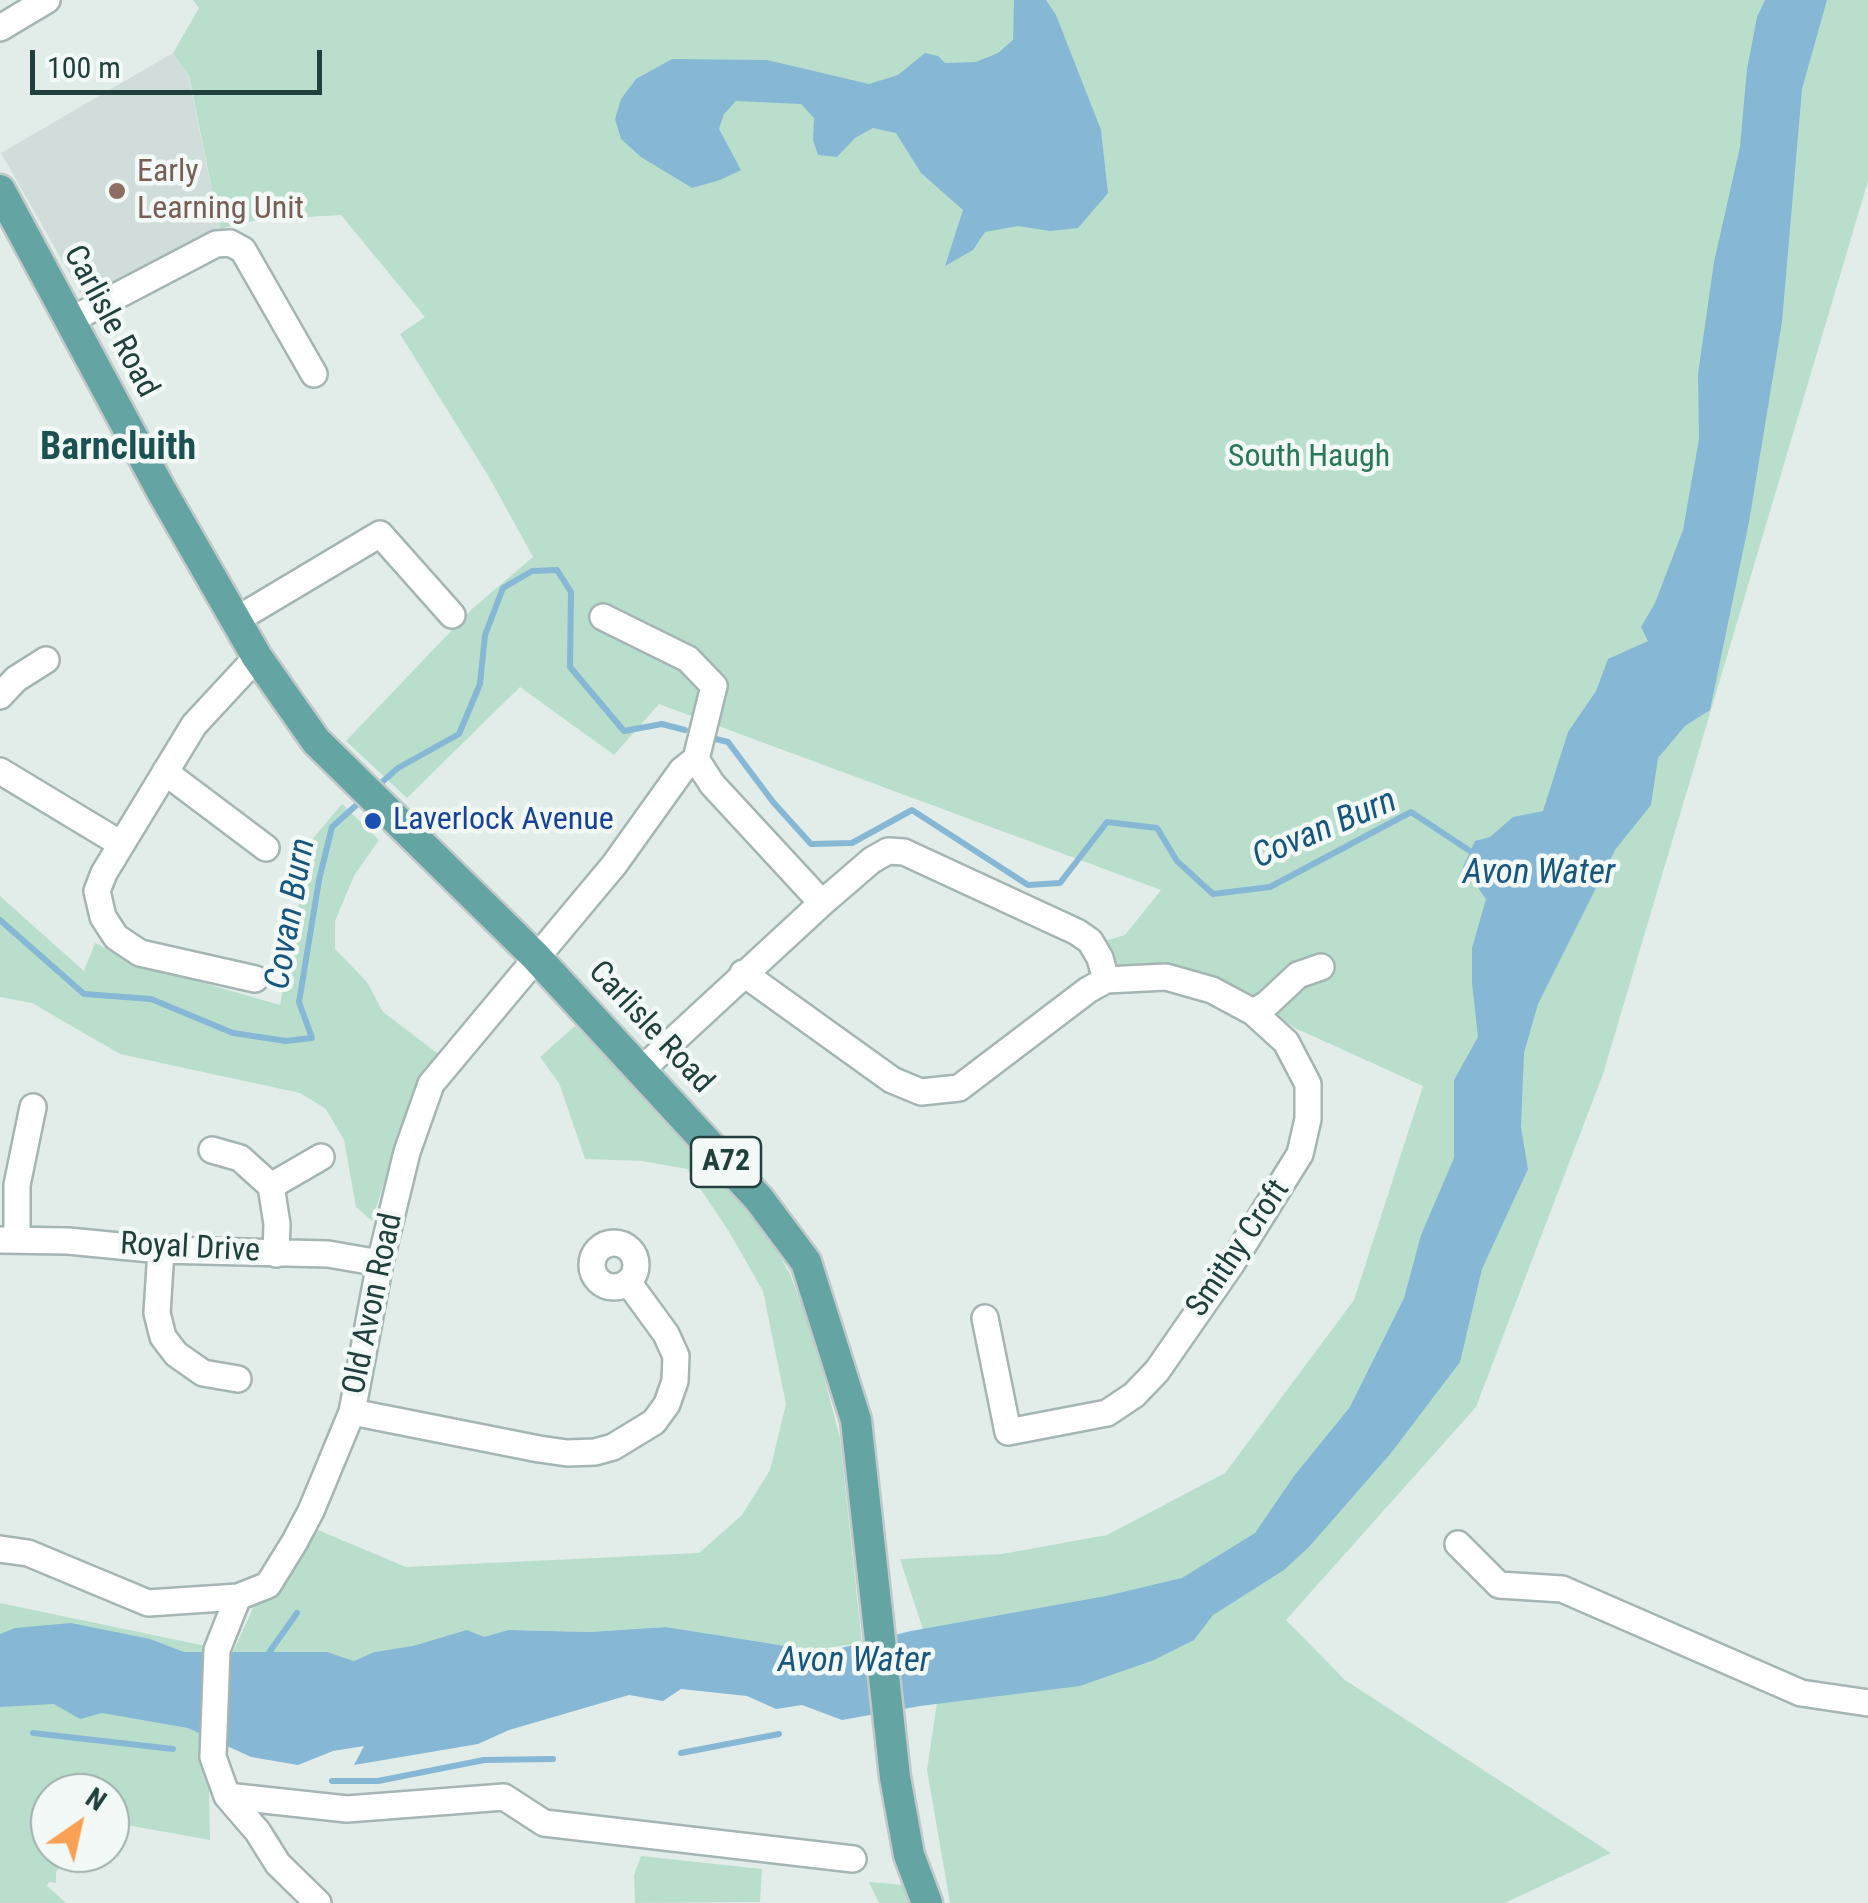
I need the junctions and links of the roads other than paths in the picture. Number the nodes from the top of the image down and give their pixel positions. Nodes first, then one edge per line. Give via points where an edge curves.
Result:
1 (47, 0) edge
2 (0, 28) edge
3 (0, 190) edge
4 (69, 321) junction
5 (314, 374) dead end
6 (452, 615) dead end
7 (603, 618) dead end
8 (236, 620) junction
9 (256, 657) junction
10 (46, 660) dead end
11 (0, 696) edge
12 (696, 759) junction
13 (0, 771) edge
14 (165, 772) junction
15 (122, 844) junction
16 (266, 848) dead end
17 (822, 903) junction
18 (535, 956) junction
19 (1321, 968) dead end
20 (743, 974) junction
21 (255, 979) dead end
22 (1106, 980) junction
23 (1253, 1012) junction
24 (640, 1072) junction
25 (34, 1107) dead end
26 (212, 1150) dead end
27 (322, 1158) dead end
28 (271, 1186) junction
29 (8, 1240) edge
30 (161, 1250) junction
31 (276, 1254) junction
32 (380, 1263) junction
33 (628, 1282) dead end
34 (985, 1318) dead end
35 (238, 1379) dead end
36 (352, 1412) junction
37 (1458, 1544) dead end
38 (0, 1549) edge
39 (238, 1597) junction
40 (1868, 1704) edge
41 (227, 1796) junction
42 (853, 1858) dead end
43 (318, 1903) edge
44 (928, 1903) edge

1 - 2 street
3 - 4 main road, Carlisle Road / A72
4 - 5 street via 216,244 230,243 244,250
4 - 8 main road, Carlisle Road / A72
6 - 8 street via 380,534
7 - 12 street via 688,659 714,686
8 - 9 main road, Carlisle Road / A72
9 - 14 street via 194,725
9 - 18 main road, Carlisle Road / A72 via 316,741
10 - 11 street
12 - 17 street
12 - 18 street, Old Avon Road
13 - 15 street
14 - 15 street
14 - 16 street
15 - 21 street via 97,891 116,937 140,953
17 - 20 street
17 - 22 street via 872,860 904,852 1077,932 1090,941
18 - 24 main road, Carlisle Road / A72
18 - 32 street, Old Avon Road via 431,1084 406,1152
19 - 23 street via 1298,974
20 - 22 street via 892,1080 921,1092 959,1088
20 - 24 street
22 - 23 street, Smithy Croft via 1166,977 1212,990
23 - 34 street, Smithy Croft via 1286,1042 1308,1084 1300,1154 1156,1371 1107,1413 1008,1432
24 - 44 main road, Carlisle Road / A72 via 759,1199 806,1262 856,1420 895,1776 908,1855
25 - 29 street
26 - 28 street via 240,1158
27 - 28 street
28 - 31 street
29 - 30 street, Royal Drive
30 - 31 street, Royal Drive
30 - 35 street via 157,1313 164,1337 203,1373
31 - 32 street, Royal Drive
32 - 36 street, Old Avon Road
33 - 36 street via 666,1334 676,1356 675,1381 654,1422 613,1447 567,1453
36 - 39 street, Old Avon Road via 311,1512 268,1585
37 - 40 street via 1500,1585 1562,1589 1801,1693
38 - 39 street via 28,1553 148,1604
39 - 41 street via 218,1650 213,1758
41 - 42 street via 347,1809 504,1797 544,1823
41 - 43 street via 278,1864

